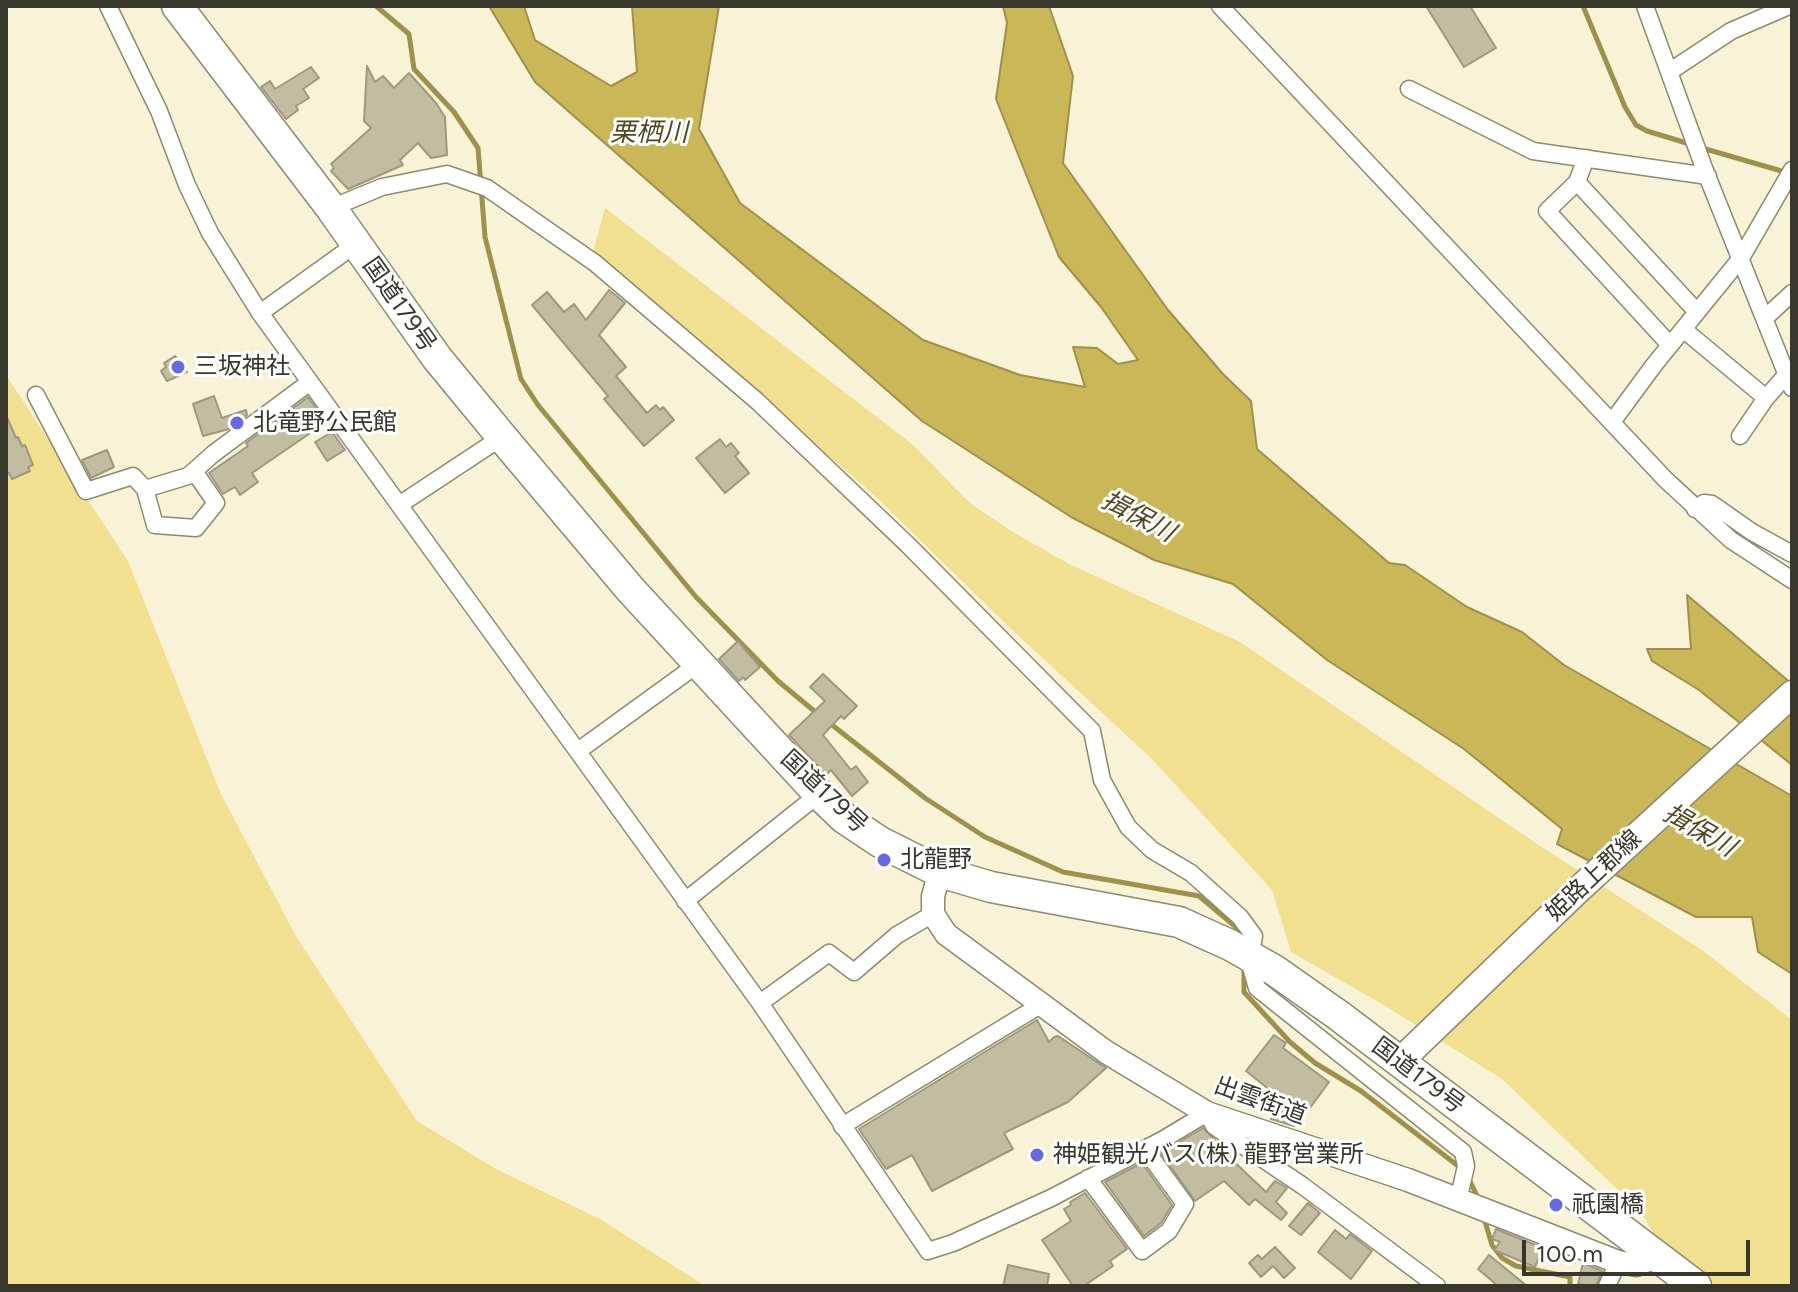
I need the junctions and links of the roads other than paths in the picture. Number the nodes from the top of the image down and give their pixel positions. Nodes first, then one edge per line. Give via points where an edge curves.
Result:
1 (108, 6) edge
2 (177, 6) edge
3 (1645, 6) edge
4 (1789, 6) edge
5 (1225, 8) edge
6 (1669, 72) junction
7 (1409, 89) dead end
8 (1586, 158) junction
9 (1792, 170) edge
10 (1708, 176) junction
11 (1577, 182) junction
12 (331, 208) junction
13 (356, 244) junction
14 (1741, 258) junction
15 (1792, 293) edge
16 (1697, 312) junction
17 (260, 313) junction
18 (1765, 318) junction
19 (1683, 329) junction
20 (1670, 345) junction
21 (1789, 381) edge
22 (310, 382) junction
23 (36, 395) dead end
24 (1766, 398) junction
25 (1612, 422) junction
26 (1740, 436) dead end
27 (502, 437) junction
28 (194, 471) junction
29 (145, 489) junction
30 (399, 505) junction
31 (1695, 509) junction
32 (1792, 554) edge
33 (1792, 580) edge
34 (698, 664) junction
35 (1792, 694) edge
36 (578, 751) junction
37 (819, 794) junction
38 (940, 872) junction
39 (685, 901) junction
40 (933, 914) junction
41 (1253, 942) dead end
42 (1251, 967) dead end
43 (760, 1003) junction
44 (1042, 1004) junction
45 (1399, 1062) junction
46 (1207, 1113) junction
47 (842, 1126) junction
48 (1145, 1149) junction
49 (1088, 1178) junction
50 (1462, 1182) junction
51 (1655, 1257) junction
52 (1618, 1262) junction
53 (1437, 1286) edge
54 (1607, 1286) edge
55 (1696, 1286) edge

1 - 17 street via 210,233
2 - 12 highway, 国道179号
3 - 6 street
4 - 6 street via 1731,31
5 - 25 street
6 - 10 street
7 - 8 street via 1515,144
8 - 10 street
8 - 11 street
9 - 14 street
10 - 14 street
11 - 16 street
11 - 20 street via 1547,211
12 - 13 highway, 国道179号
12 - 41 street via 382,187 447,174 479,185 595,263 757,401 1092,731 1102,780 1128,827 1240,917
13 - 17 street
13 - 27 highway, 国道179号 via 437,358
14 - 16 street
14 - 18 street
15 - 18 street
16 - 19 street
17 - 22 street
18 - 21 street
19 - 20 street
19 - 24 street
20 - 25 street
21 - 24 street
22 - 28 street
22 - 30 street
23 - 29 street via 86,491 133,476
24 - 26 street
25 - 31 street
27 - 30 street
27 - 34 highway, 国道179号
28 - 29 street
28 - 29 street via 216,503 196,528 155,525
30 - 36 street
31 - 32 street via 1712,504
31 - 33 street
34 - 36 street
34 - 37 highway, 国道179号
35 - 45 main road, 姫路上郡線
36 - 39 street
37 - 38 highway, 国道179号 via 864,832
37 - 39 street
38 - 40 street
38 - 45 highway, 国道179号 via 991,887 1179,922 1274,970
39 - 43 street
40 - 43 street via 897,935 854,972 829,953
40 - 44 street, 出雲街道 via 946,934
42 - 50 street via 1257,988 1463,1152
43 - 47 street
44 - 46 street, 出雲街道 via 1106,1052
44 - 47 street
45 - 51 highway, 国道179号
46 - 48 street
46 - 50 street, 出雲街道 via 1408,1180
46 - 53 street via 1214,1126
47 - 49 street via 928,1251
48 - 49 street
48 - 49 street via 1185,1204 1169,1231 1142,1251
50 - 52 street, 出雲街道
51 - 52 street, 出雲街道 via 1636,1265
51 - 55 highway, 国道179号
52 - 54 street

